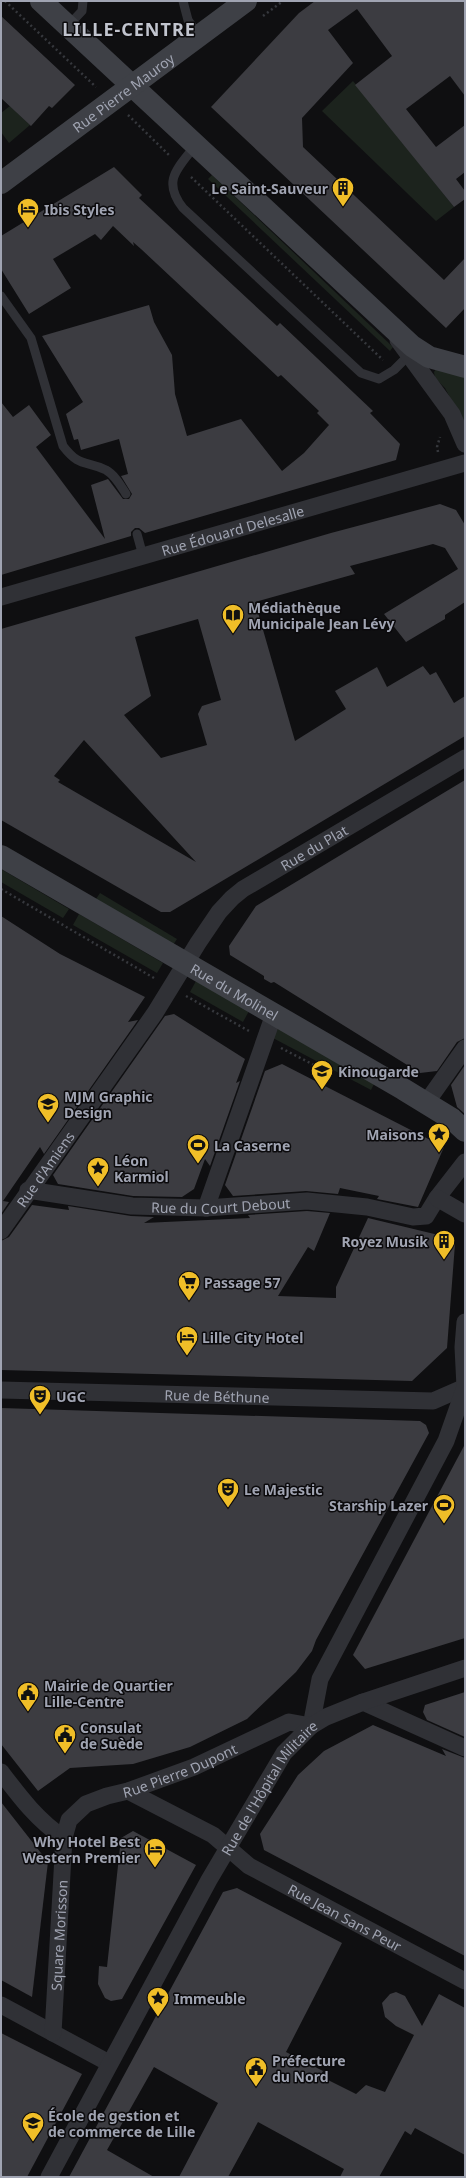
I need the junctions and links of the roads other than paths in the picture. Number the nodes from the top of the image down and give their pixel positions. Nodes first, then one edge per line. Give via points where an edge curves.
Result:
1 (41, 1) edge
2 (83, 1) edge
3 (183, 1) edge
4 (246, 1) edge
5 (68, 26) junction
6 (199, 36) junction
7 (131, 86) junction
8 (195, 146) junction
9 (1, 184) edge
10 (1, 296) edge
11 (383, 321) junction
12 (409, 355) junction
13 (465, 367) edge
14 (465, 444) edge
15 (465, 463) edge
16 (126, 494) dead end
17 (137, 534) dead end
18 (143, 556) junction
19 (1, 597) edge
20 (465, 758) edge
21 (1, 856) edge
22 (186, 963) junction
23 (171, 988) joint
24 (274, 1014) junction
25 (465, 1048) edge
26 (426, 1103) junction
27 (465, 1131) edge
28 (465, 1162) edge
29 (28, 1190) junction
30 (437, 1198) junction
31 (206, 1208) junction
32 (465, 1214) edge
33 (1, 1231) edge
34 (465, 1322) edge
35 (465, 1387) edge
36 (1, 1390) edge
37 (465, 1668) edge
38 (363, 1702) junction
39 (311, 1726) junction
40 (465, 1748) edge
41 (1, 1772) edge
42 (128, 1791) junction
43 (64, 1838) junction
44 (228, 1848) junction
45 (465, 1981) edge
46 (1, 2005) edge
47 (53, 2033) junction
48 (109, 2063) junction
49 (49, 2177) edge

1 - 5 street
2 - 5 lane via 82,11
3 - 6 lane via 188,20
4 - 6 street, Rue Pierre Mauroy
5 - 7 street
6 - 7 street, Rue Pierre Mauroy
7 - 8 street
7 - 9 street, Rue Pierre Mauroy via 101,106
8 - 11 street
8 - 12 lane via 179,166 172,183 176,200 183,208 361,373 379,379 394,370
10 - 16 lane via 31,338 63,446 72,457 107,470
11 - 12 street
11 - 13 street via 420,352
12 - 14 street via 452,414
15 - 18 street, Rue Édouard Delesalle
17 - 18 lane
18 - 19 street, Rue Édouard Delesalle
20 - 22 street, Rue du Plat via 243,889 219,912
21 - 22 street, Rue du Molinel
22 - 23 street, Rue du Plat
22 - 24 street, Rue du Molinel
23 - 29 street, Rue d'Amiens
24 - 26 street, Rue du Molinel
24 - 31 street
25 - 26 street
26 - 27 street, Rue du Molinel via 452,1119
28 - 30 street
29 - 31 street, Rue du Court Debout via 132,1206
29 - 33 street, Rue d'Amiens
30 - 31 street, Rue du Court Debout via 426,1216 414,1217 367,1207 307,1201
30 - 32 street
34 - 35 street, Rue de l'Hôpital Militaire
35 - 36 street, Rue de Béthune via 433,1401
35 - 39 street, Rue de l'Hôpital Militaire via 446,1441 320,1679
37 - 38 street
38 - 39 street
38 - 40 street
39 - 42 street, Rue Pierre Dupont via 289,1722 194,1767
39 - 44 street, Rue de l'Hôpital Militaire via 278,1760
41 - 43 street via 47,1827
42 - 43 street, Rue Pierre Dupont via 86,1804 69,1820
42 - 44 street via 213,1835
43 - 47 street, Square Morisson
44 - 45 street, Rue Jean Sans Peur via 249,1866
44 - 48 street, Rue de l'Hôpital Militaire
46 - 47 street
47 - 48 street
48 - 49 street, Rue de l'Hôpital Militaire

